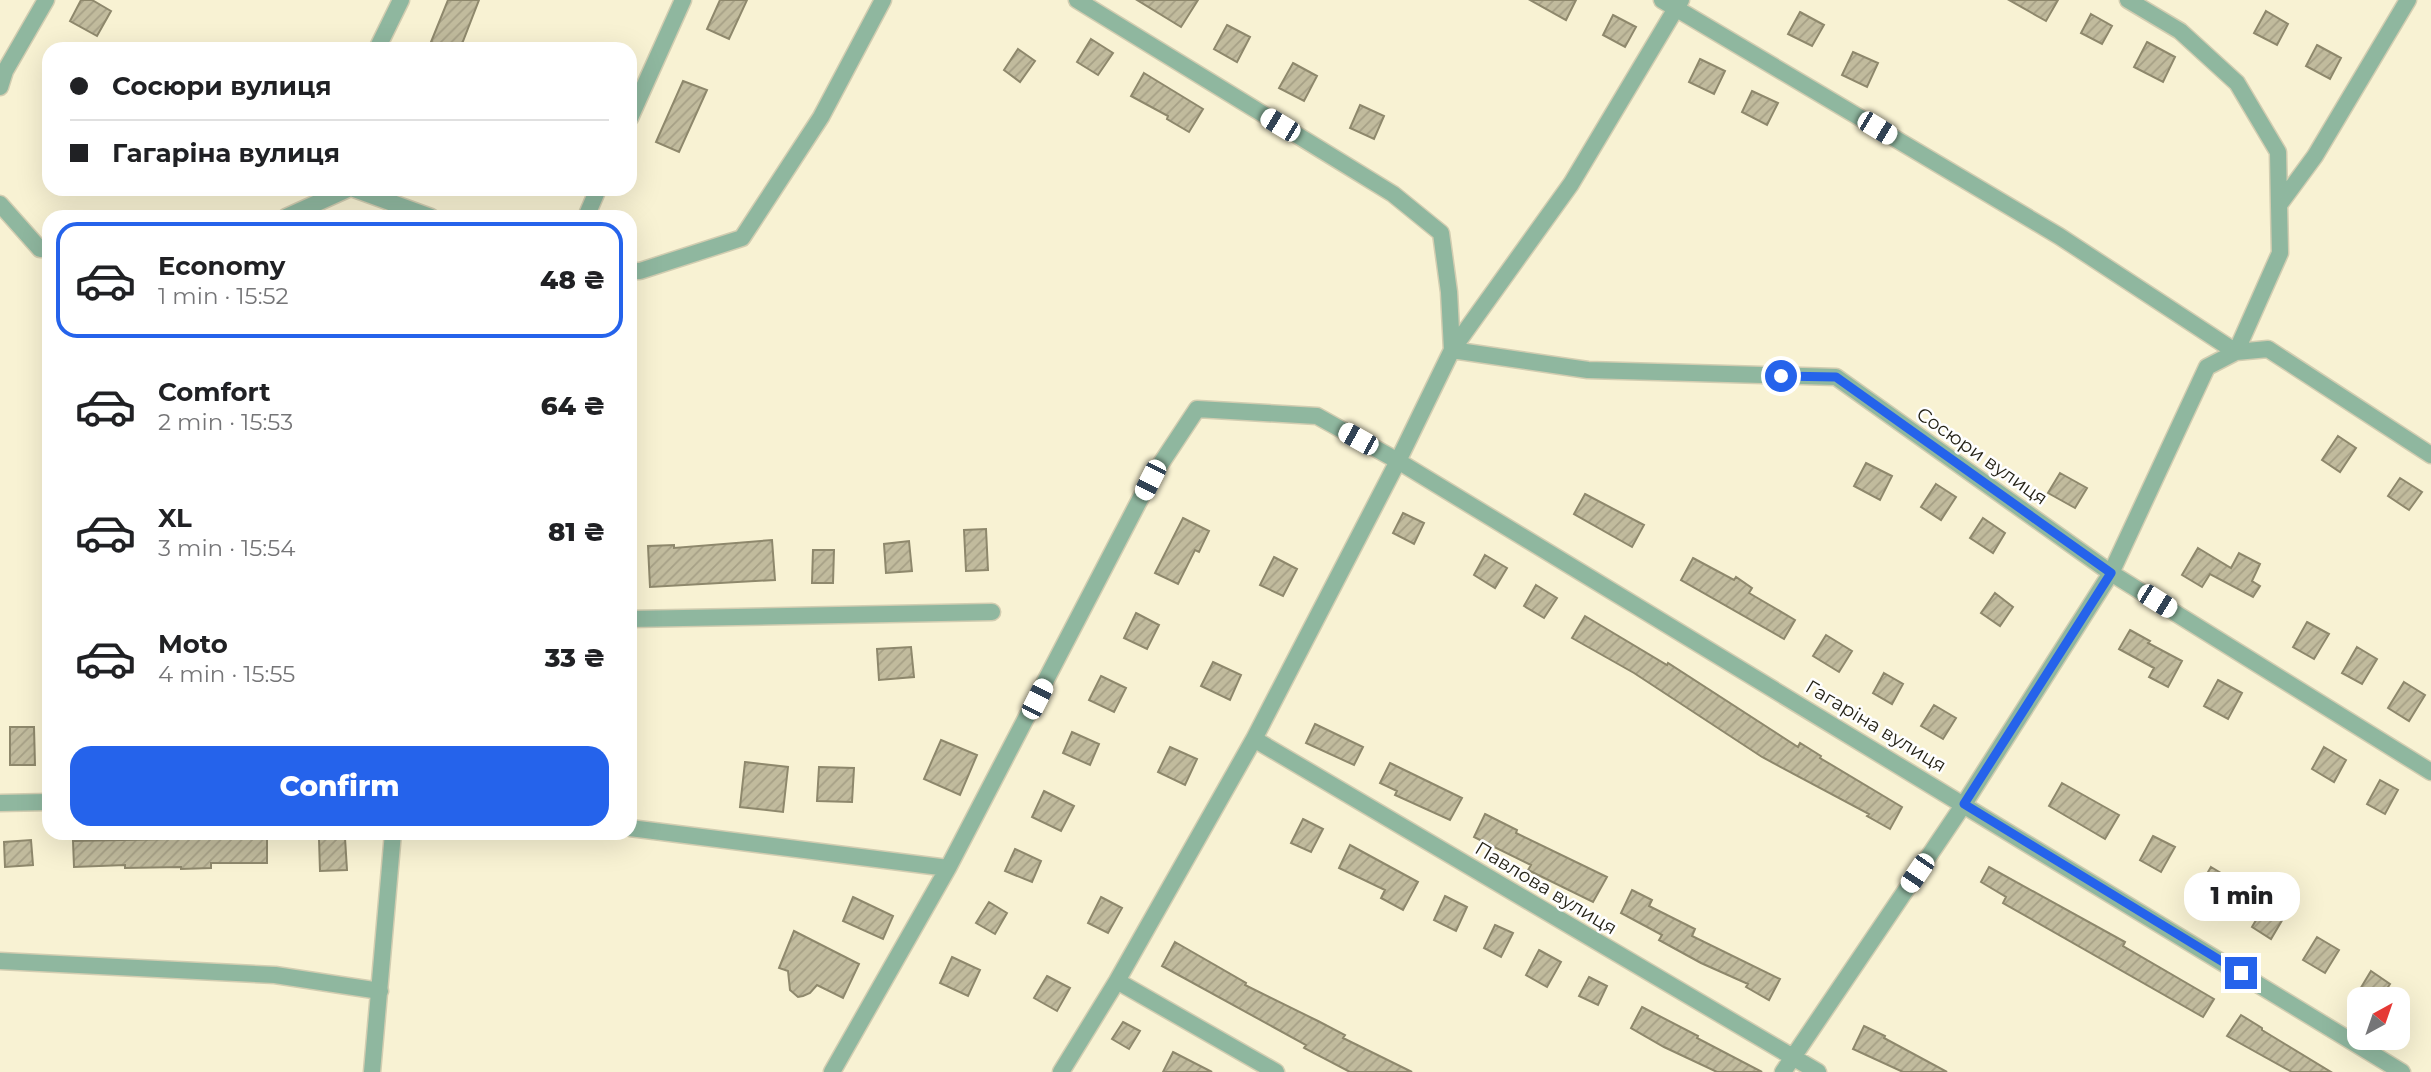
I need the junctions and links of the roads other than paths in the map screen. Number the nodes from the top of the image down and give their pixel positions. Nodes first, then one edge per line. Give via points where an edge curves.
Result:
1 (47, 0) edge
2 (401, 0) edge
3 (683, 0) edge
4 (883, 0) edge
5 (1077, 0) edge
6 (2128, 0) edge
7 (2408, 0) edge
8 (1673, 3) edge
9 (380, 42) edge
10 (0, 87) edge
11 (637, 102) edge
12 (332, 196) edge
13 (374, 196) edge
14 (0, 204) edge
15 (2279, 205) junction
16 (302, 210) edge
17 (412, 210) edge
18 (42, 249) edge
19 (637, 271) edge
20 (1452, 350) junction
21 (2236, 352) junction
22 (2431, 455) edge
23 (1398, 461) junction
24 (2111, 573) junction
25 (992, 612) dead end
26 (637, 619) edge
27 (1254, 739) junction
28 (2431, 772) edge
29 (42, 802) edge
30 (0, 803) edge
31 (1964, 804) junction
32 (637, 829) edge
33 (392, 840) edge
34 (948, 868) junction
35 (0, 961) edge
36 (1117, 981) junction
37 (380, 991) junction
38 (1792, 1058) junction
39 (372, 1072) edge
40 (832, 1072) edge
41 (1061, 1072) edge
42 (1276, 1072) edge
43 (1783, 1072) edge
44 (1818, 1072) edge
45 (2402, 1072) edge

1 - 10 street
2 - 9 street
3 - 11 street
4 - 19 street via 821,117 742,238
5 - 20 street via 1392,194 1441,233
6 - 15 street via 2180,31 2237,83 2278,152
7 - 15 street via 2315,156
8 - 20 street via 1571,184
8 - 21 street via 2059,236
12 - 16 street
13 - 17 street
14 - 18 street
15 - 21 street via 2280,253
20 - 23 street
20 - 24 street, Сосюри вулиця via 1588,370 1836,377
21 - 22 street via 2268,349
21 - 24 street via 2207,367
23 - 27 street
23 - 31 street, Гагаріна вулиця
23 - 34 street, Гагаріна вулиця via 1317,416 1197,409 1150,480
24 - 28 street, Сосюри вулиця
24 - 31 street
25 - 26 street
27 - 36 street
27 - 38 street, Павлова вулиця
29 - 30 street
31 - 38 street
31 - 45 street, Гагаріна вулиця
32 - 34 street
33 - 37 street
34 - 40 street
35 - 37 street via 275,975
36 - 41 street
36 - 42 street
37 - 39 street
38 - 43 street
38 - 44 street, Павлова вулиця

